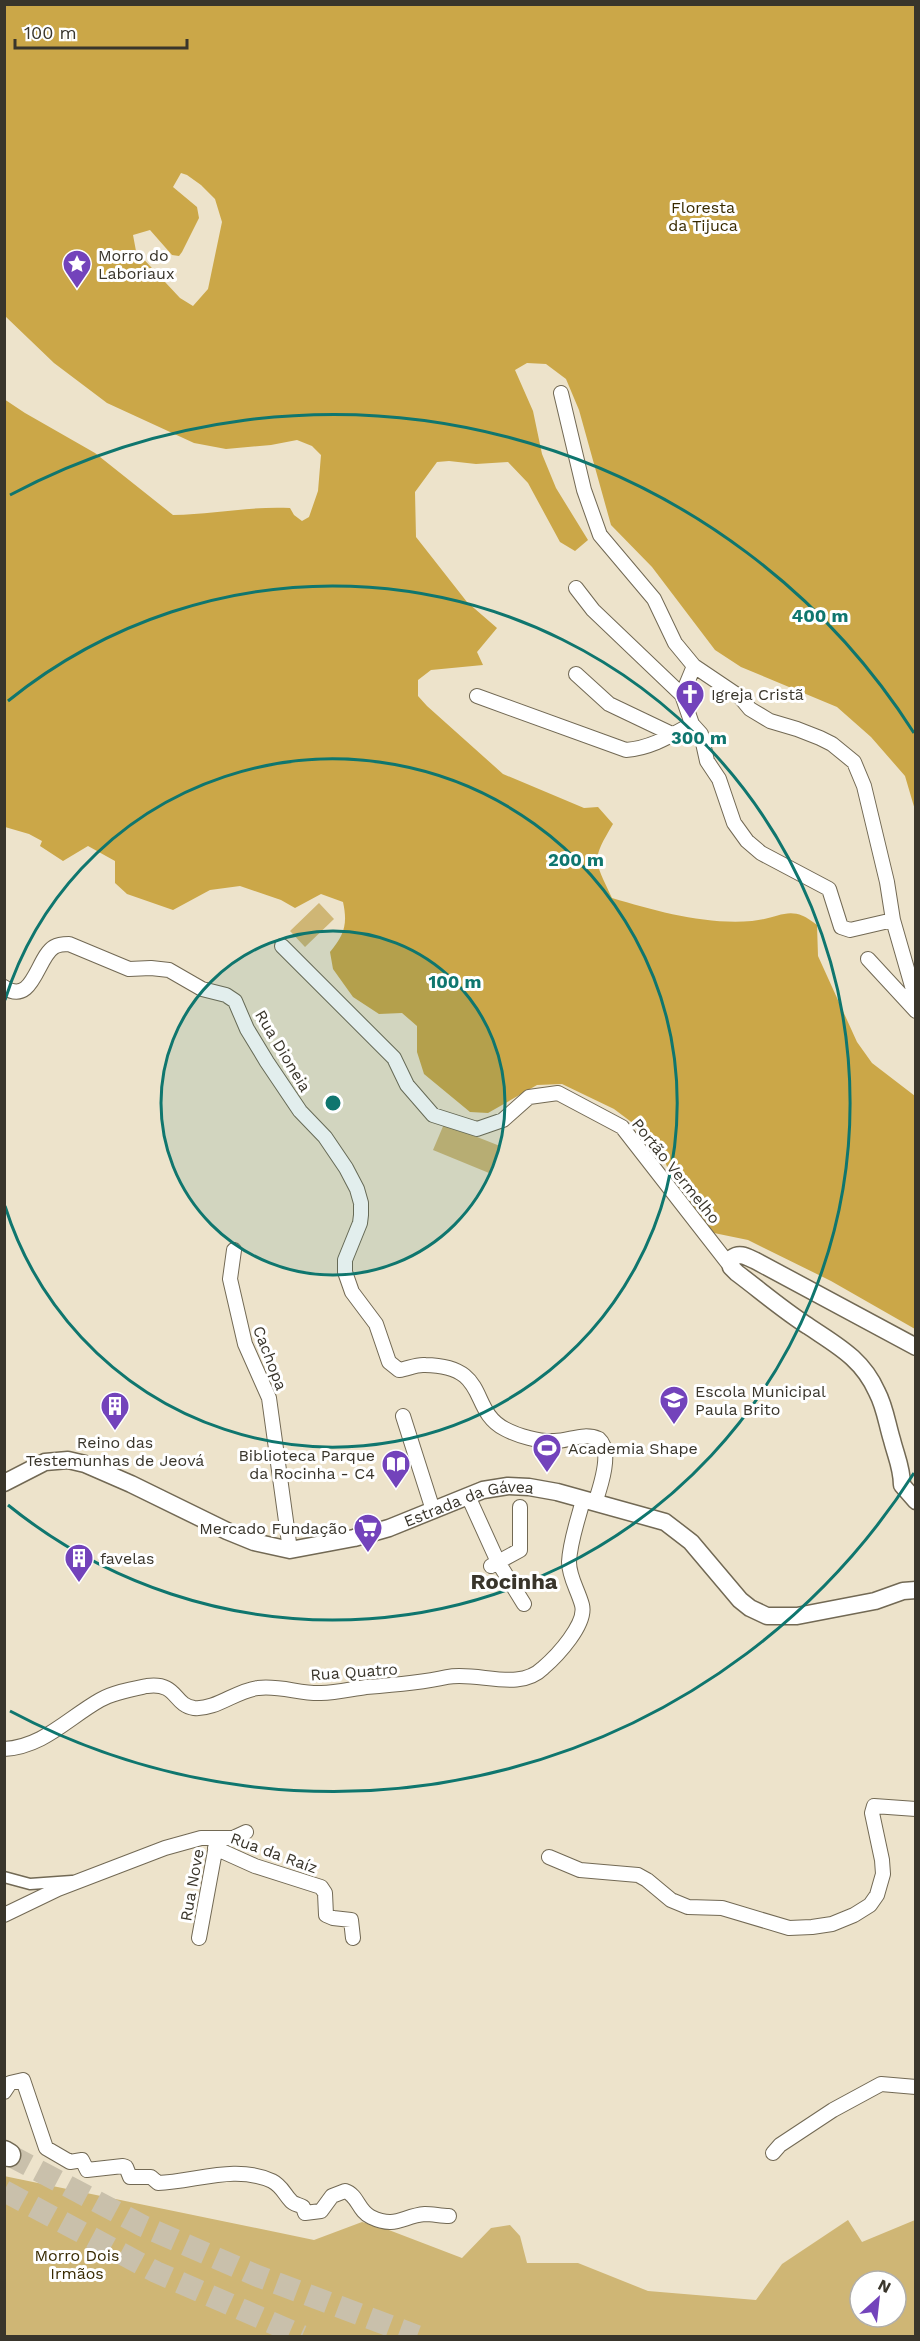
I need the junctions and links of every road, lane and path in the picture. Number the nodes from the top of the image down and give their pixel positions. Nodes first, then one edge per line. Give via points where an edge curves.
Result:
1 (561, 393) dead end
2 (576, 588) dead end
3 (694, 666) junction
4 (576, 674) dead end
5 (682, 695) junction
6 (477, 696) dead end
7 (692, 724) junction
8 (674, 735) junction
9 (893, 920) junction
10 (282, 946) dead end
11 (868, 959) dead end
12 (4, 987) edge
13 (915, 1000) edge
14 (915, 1011) edge
15 (234, 1250) dead end
16 (731, 1267) junction
17 (915, 1347) edge
18 (403, 1416) dead end
19 (4, 1483) edge
20 (468, 1496) junction
21 (589, 1501) junction
22 (915, 1501) edge
23 (520, 1507) dead end
24 (433, 1510) junction
25 (290, 1550) junction
26 (494, 1564) junction
27 (915, 1590) edge
28 (524, 1604) dead end
29 (4, 1749) edge
30 (915, 1809) edge
31 (246, 1832) dead end
32 (216, 1843) junction
33 (549, 1857) dead end
34 (4, 1877) edge
35 (83, 1880) junction
36 (4, 1916) edge
37 (199, 1938) dead end
38 (354, 1938) dead end
39 (915, 2087) edge
40 (4, 2092) edge
41 (773, 2153) dead end
42 (449, 2216) dead end

1 - 3 street via 584,490 600,535 654,599 675,642
2 - 5 street via 593,610
3 - 5 street
3 - 9 street via 770,722 820,738 854,762 887,882
4 - 8 street via 609,704
5 - 7 street
6 - 8 street via 626,750
7 - 8 street
7 - 9 street via 701,734 734,823 747,841 761,853 829,890 841,927 850,930
9 - 13 street
10 - 16 street, Portão Vermelho via 394,1058 407,1085 433,1115 477,1129 503,1120 529,1097 558,1093 622,1126
11 - 14 street
12 - 21 street, Rua Dioneia via 24,990 51,949 69,944 129,969 169,970 202,989 231,997 282,1086 325,1137 357,1189 362,1215 345,1260 345,1272 352,1292 376,1324 391,1365 399,1370 421,1365 445,1366 464,1374 494,1421 513,1432 552,1442 586,1435 599,1439 604,1447 602,1482
15 - 25 street, Cachopa via 230,1279 245,1344 269,1398
16 - 17 street via 736,1255 756,1261
16 - 22 street via 852,1356 877,1391 902,1470 902,1485
18 - 24 street
19 - 25 street, Estrada da Gávea via 45,1462 68,1460 131,1484 254,1542
20 - 21 street, Estrada da Gávea via 508,1486
20 - 24 street, Estrada da Gávea
20 - 26 street
21 - 27 street, Estrada da Gávea via 675,1528 740,1600 767,1616 797,1616
21 - 29 street, Rua Quatro via 569,1562 583,1608 582,1618 551,1661 529,1678 458,1675 319,1694 258,1688 193,1708 182,1703 169,1688 148,1686 111,1694 41,1739
23 - 26 street via 520,1550
24 - 25 street, Estrada da Gávea via 354,1538
26 - 28 street
30 - 33 street via 874,1806 883,1874 877,1895 854,1915 812,1927 789,1928 730,1910 688,1907 671,1900 642,1877 580,1870
31 - 32 street
32 - 35 street via 201,1838 173,1845
32 - 37 street, Rua Nove
32 - 38 street, Rua da Raíz via 255,1866 321,1887 326,1915 351,1920
34 - 35 street via 30,1884
35 - 36 street
39 - 41 street via 881,2084 833,2110
40 - 42 street via 10,2083 24,2081 46,2148 70,2162 82,2160 87,2170 123,2166 130,2177 158,2182 209,2175 256,2176 276,2183 305,2213 321,2211 332,2196 345,2191 354,2195 367,2215 382,2221 397,2222 426,2214

